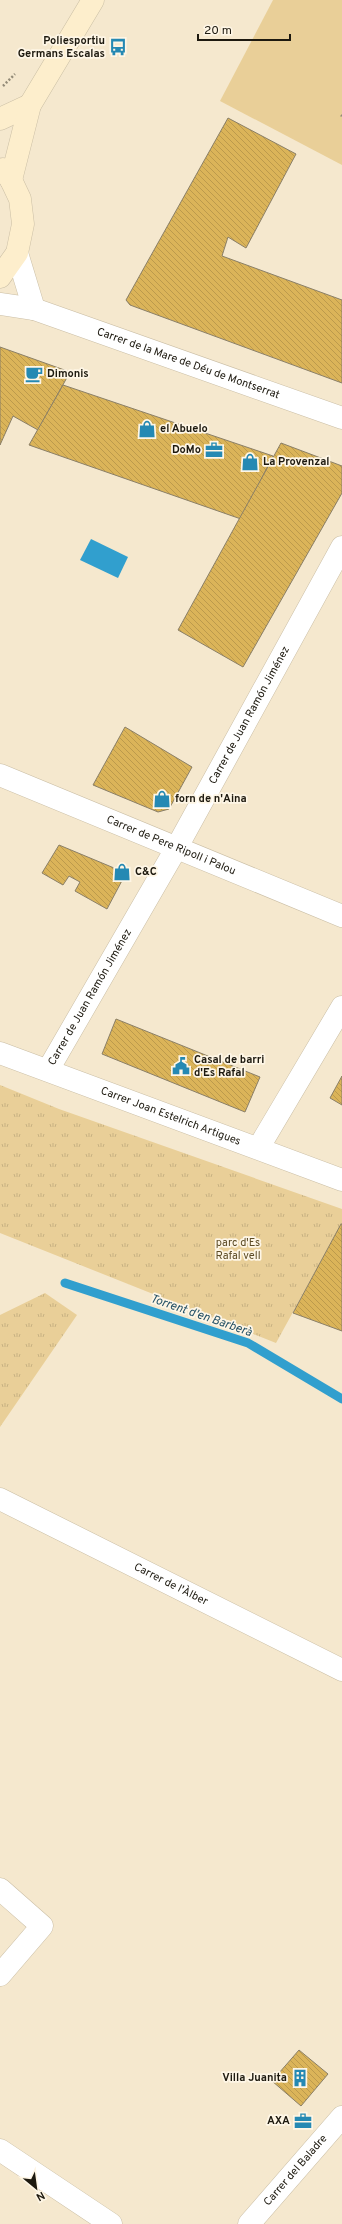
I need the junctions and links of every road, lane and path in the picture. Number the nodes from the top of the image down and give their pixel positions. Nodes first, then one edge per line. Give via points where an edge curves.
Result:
1 (93, 0) edge
2 (30, 105) junction
3 (0, 119) edge
4 (6, 173) edge
5 (17, 253) junction
6 (0, 277) edge
7 (0, 304) edge
8 (34, 309) junction
9 (342, 418) edge
10 (342, 547) edge
11 (0, 775) edge
12 (177, 847) junction
13 (342, 916) edge
14 (342, 1007) edge
15 (0, 1053) edge
16 (48, 1070) junction
17 (259, 1147) junction
18 (342, 1180) edge
19 (0, 1499) edge
20 (342, 1670) edge
21 (0, 1889) edge
22 (0, 1975) edge
23 (342, 2117) edge
24 (0, 2150) edge
25 (111, 2224) edge
26 (249, 2224) edge

1 - 2 street
2 - 3 street
2 - 4 street
4 - 5 street via 20,199 23,224
5 - 6 street
5 - 8 street
7 - 8 street, Carrer de la Mare de Déu de Montserrat
8 - 9 street, Carrer de la Mare de Déu de Montserrat
10 - 12 street, Carrer de Juan Ramón Jiménez
11 - 12 street, Carrer de Pere Ripoll i Palou
12 - 13 street, Carrer de Pere Ripoll i Palou
12 - 16 street, Carrer de Juan Ramón Jiménez
14 - 17 street
15 - 16 street, Carrer Joan Estelrich Artigues
16 - 17 street, Carrer Joan Estelrich Artigues
17 - 18 street, Carrer Joan Estelrich Artigues
19 - 20 street, Carrer de l'Àlber
21 - 22 street via 42,1926
23 - 26 street, Carrer del Baladre
24 - 25 street

